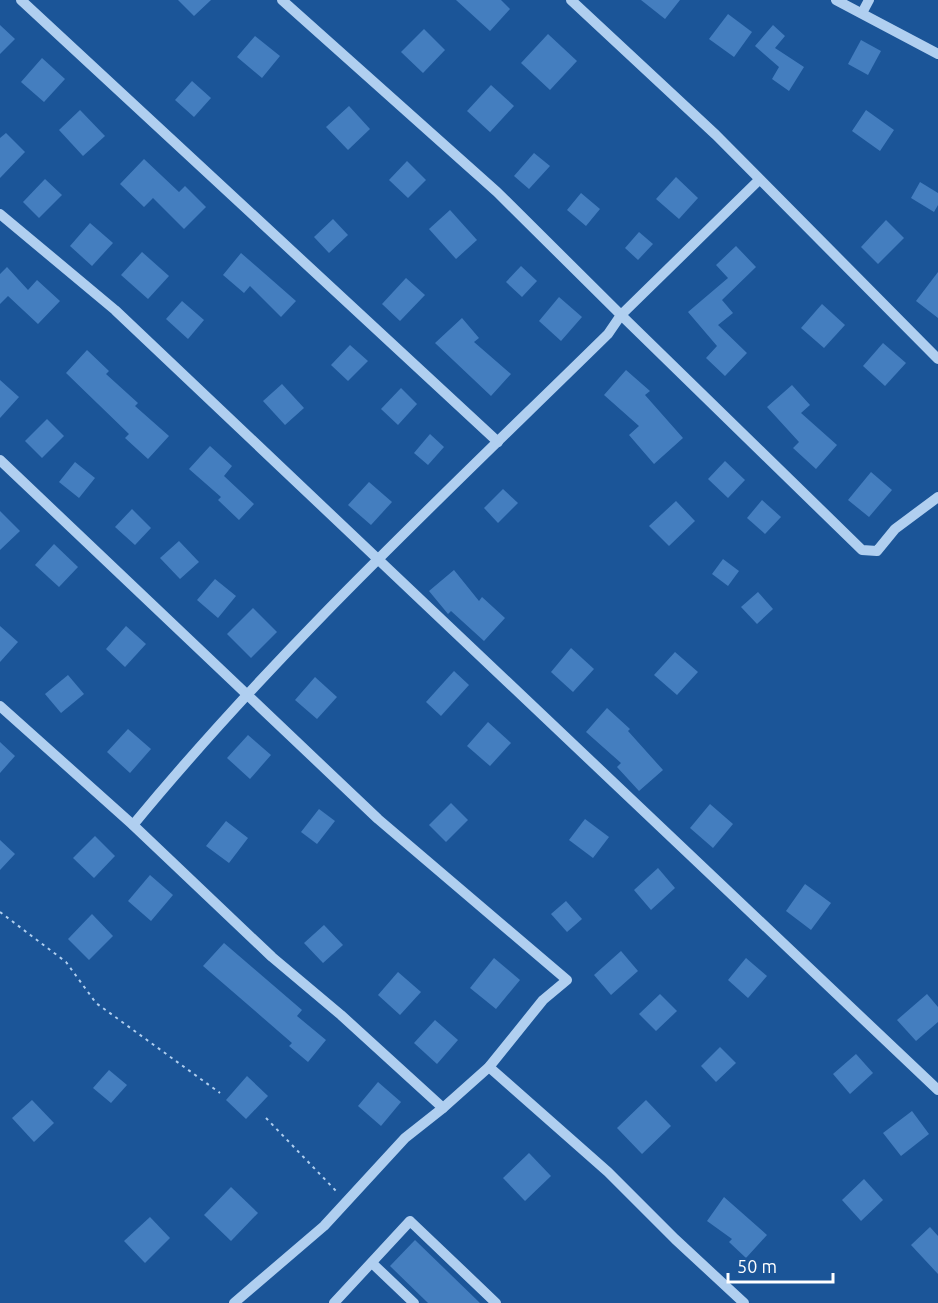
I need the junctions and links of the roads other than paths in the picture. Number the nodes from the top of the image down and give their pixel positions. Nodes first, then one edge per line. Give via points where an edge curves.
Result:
1 (21, 0) edge
2 (282, 0) edge
3 (571, 0) edge
4 (836, 0) edge
5 (869, 0) edge
6 (862, 13) junction
7 (938, 54) edge
8 (759, 180) junction
9 (0, 214) edge
10 (621, 315) junction
11 (938, 359) edge
12 (498, 442) junction
13 (0, 460) edge
14 (938, 497) edge
15 (378, 560) junction
16 (247, 694) junction
17 (0, 706) edge
18 (133, 825) junction
19 (489, 1067) junction
20 (938, 1090) edge
21 (443, 1108) junction
22 (372, 1263) junction
23 (234, 1303) edge
24 (334, 1303) edge
25 (414, 1303) edge
26 (496, 1303) edge
27 (744, 1303) edge

1 - 12 lane
2 - 10 lane via 497,192
3 - 8 lane
4 - 6 lane
5 - 6 lane
6 - 7 lane
8 - 10 lane
8 - 11 lane
9 - 15 lane via 115,310
10 - 12 lane via 608,334
10 - 14 lane via 862,550 877,551 895,529
12 - 15 lane
13 - 16 lane
15 - 16 lane
15 - 20 lane
16 - 18 lane
16 - 19 lane via 378,819 567,980 543,1000
17 - 18 lane
18 - 21 lane via 272,957
19 - 21 lane
19 - 27 lane via 608,1172
21 - 23 lane via 405,1138 324,1226
22 - 24 lane
22 - 25 lane
22 - 26 lane via 410,1221

